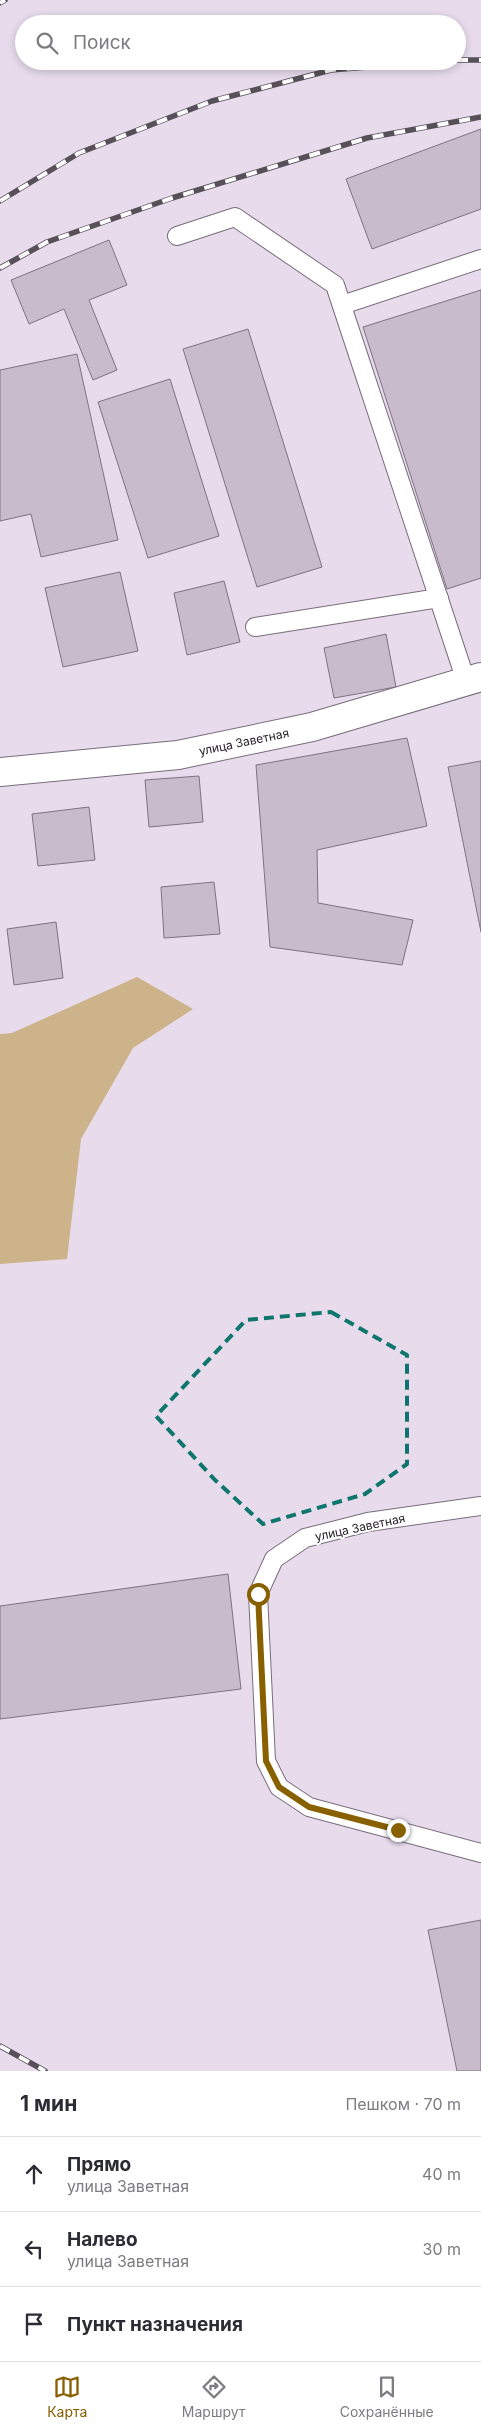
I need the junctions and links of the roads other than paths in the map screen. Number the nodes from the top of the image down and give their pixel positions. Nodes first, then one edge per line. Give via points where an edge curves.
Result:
1 (176, 236) dead end
2 (481, 259) edge
3 (342, 305) junction
4 (439, 598) junction
5 (255, 627) dead end
6 (474, 679) edge
7 (0, 772) edge
8 (481, 1506) edge
9 (481, 1853) edge

1 - 3 lane via 235,217 335,285
2 - 3 lane
3 - 4 lane
4 - 5 lane
4 - 6 lane
6 - 7 street, улица Заветная via 312,727 178,756
8 - 9 lane, улица Заветная via 368,1522 305,1538 274,1559 258,1594 266,1761 279,1787 309,1807

